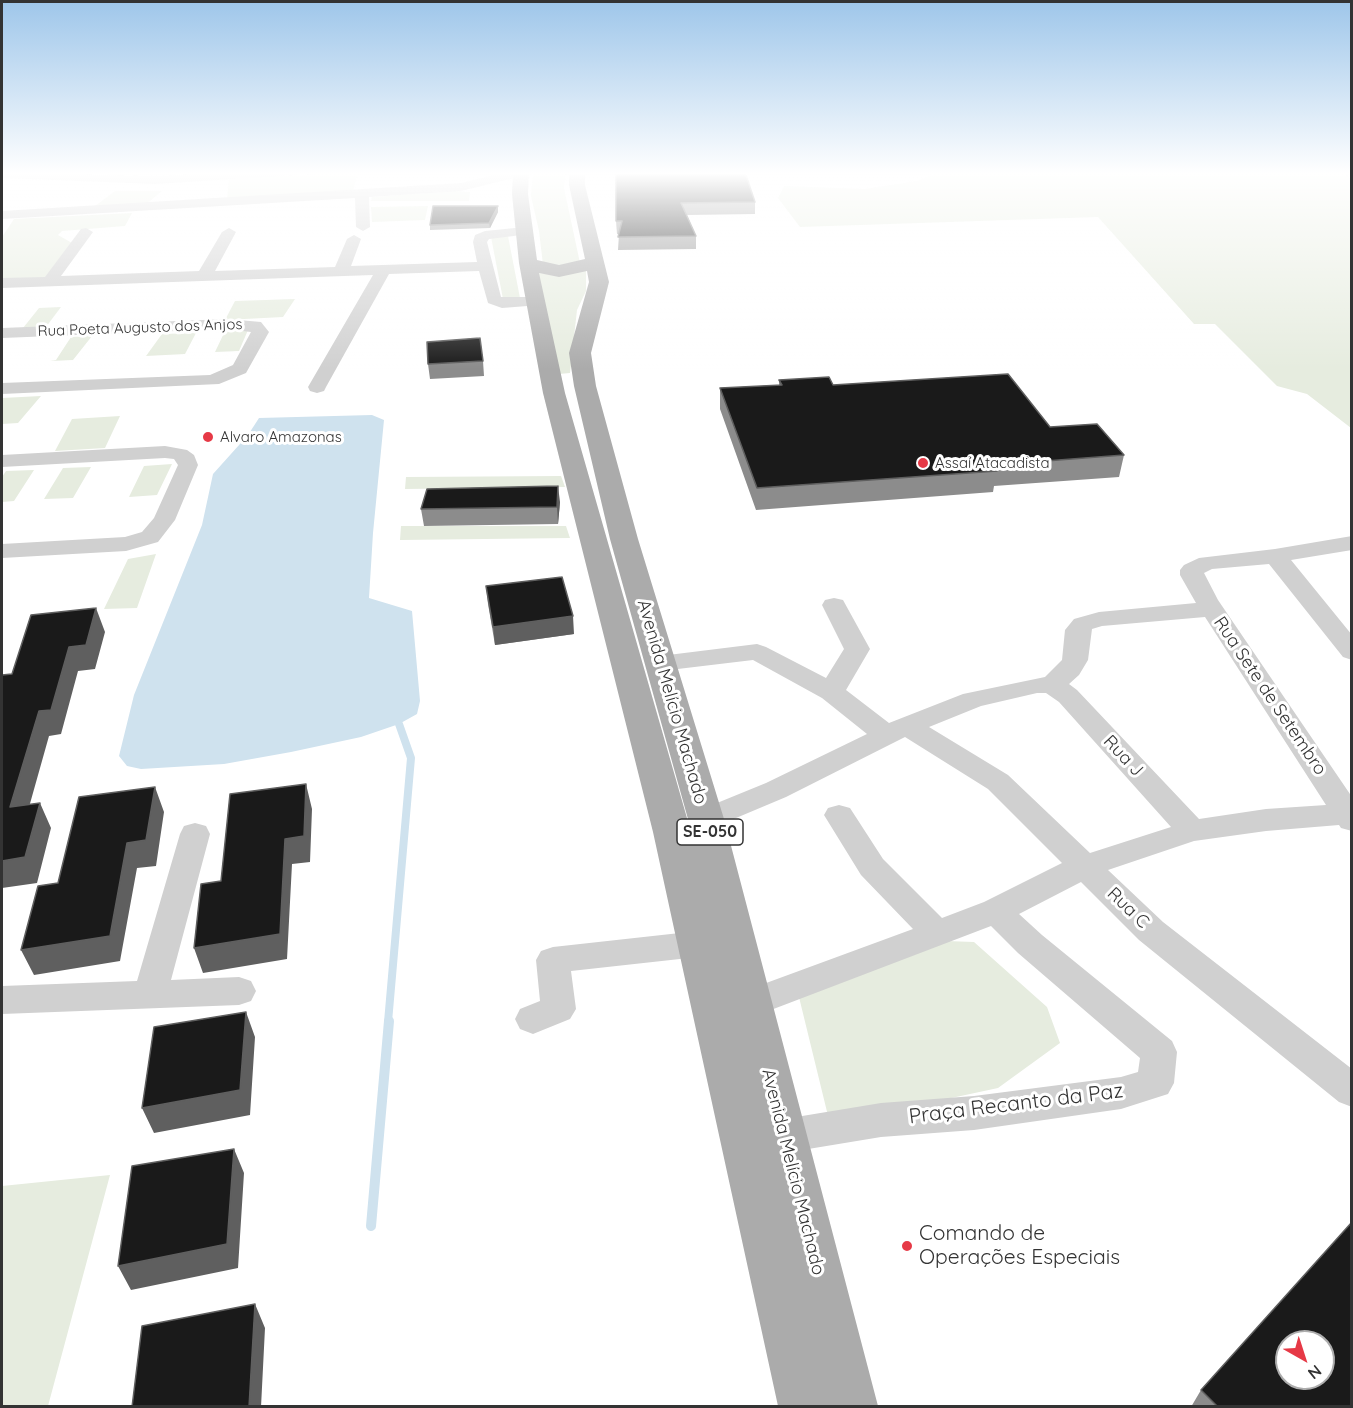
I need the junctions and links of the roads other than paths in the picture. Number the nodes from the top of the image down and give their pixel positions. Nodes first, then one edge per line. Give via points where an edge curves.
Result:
1 (82, 238) edge
2 (226, 238) edge
3 (356, 238) edge
4 (481, 238) edge
5 (502, 238) edge
6 (526, 238) edge
7 (589, 238) edge
8 (527, 247) junction
9 (595, 262) junction
10 (484, 266) junction
11 (383, 270) junction
12 (341, 271) junction
13 (205, 275) junction
14 (51, 281) junction
15 (2, 283) edge
16 (534, 302) junction
17 (2, 333) edge
18 (317, 387) dead end
19 (2, 389) edge
20 (2, 460) edge
21 (1352, 543) edge
22 (2, 551) edge
23 (1275, 556) junction
24 (834, 605) dead end
25 (1211, 609) junction
26 (1352, 652) edge
27 (661, 663) junction
28 (1052, 685) junction
29 (831, 692) junction
30 (896, 731) junction
31 (839, 815) dead end
32 (1350, 815) edge
33 (706, 819) junction
34 (1192, 831) junction
35 (195, 834) dead end
36 (1084, 866) junction
37 (996, 911) junction
38 (936, 932) junction
39 (698, 944) junction
40 (238, 991) dead end
41 (150, 994) junction
42 (2, 1000) edge
43 (751, 1003) junction
44 (533, 1019) dead end
45 (1352, 1091) edge
46 (784, 1136) junction
47 (806, 1407) edge
48 (850, 1407) edge

1 - 14 street
2 - 13 street
3 - 12 street
4 - 10 street
5 - 8 street
6 - 8 main road, Avenida Melício Machado / SE-050
7 - 9 main road, Avenida Melício Machado / SE-050
8 - 9 main road via 548,270
8 - 16 main road, Avenida Melício Machado / SE-050
9 - 27 main road, Avenida Melício Machado / SE-050 via 599,282 580,353 585,386
10 - 11 street
10 - 16 street via 494,300
11 - 12 street
11 - 18 street
12 - 13 street
13 - 14 street
14 - 15 street
16 - 39 main road, Avenida Melício Machado / SE-050 via 554,393 669,821
17 - 19 street, Rua Poeta Augusto dos Anjos via 227,324 247,325 260,332 240,369 225,377
20 - 22 street via 144,452 180,454 188,465 164,520 150,537 126,544
21 - 23 street
23 - 25 street, Rua Sete de Setembro via 1207,563 1192,570
23 - 26 street
24 - 29 street via 857,650
25 - 28 street via 1099,619 1083,624 1078,630 1070,669
25 - 32 street, Rua Sete de Setembro
27 - 29 street, Rua C via 757,652
27 - 33 main road, Avenida Melício Machado / SE-050
28 - 30 street via 973,700
28 - 34 street, Rua J via 1068,696
29 - 30 street, Rua C
30 - 33 street via 776,790
30 - 36 street, Rua C via 954,753 998,782
31 - 38 street via 872,867
32 - 34 street via 1266,820
33 - 43 main road, Avenida Melício Machado / SE-050
34 - 36 street
35 - 41 street
36 - 37 street
36 - 45 street, Rua C via 1151,931
37 - 38 street
37 - 46 street, Praça Recanto da Paz via 1159,1052 1155,1083 1110,1094 974,1113 881,1120
38 - 43 street
39 - 44 street via 553,960 558,1009
39 - 47 main road, Avenida Melício Machado / SE-050
40 - 41 street
41 - 42 street
43 - 46 main road, Avenida Melício Machado / SE-050
46 - 48 main road, Avenida Melício Machado / SE-050

